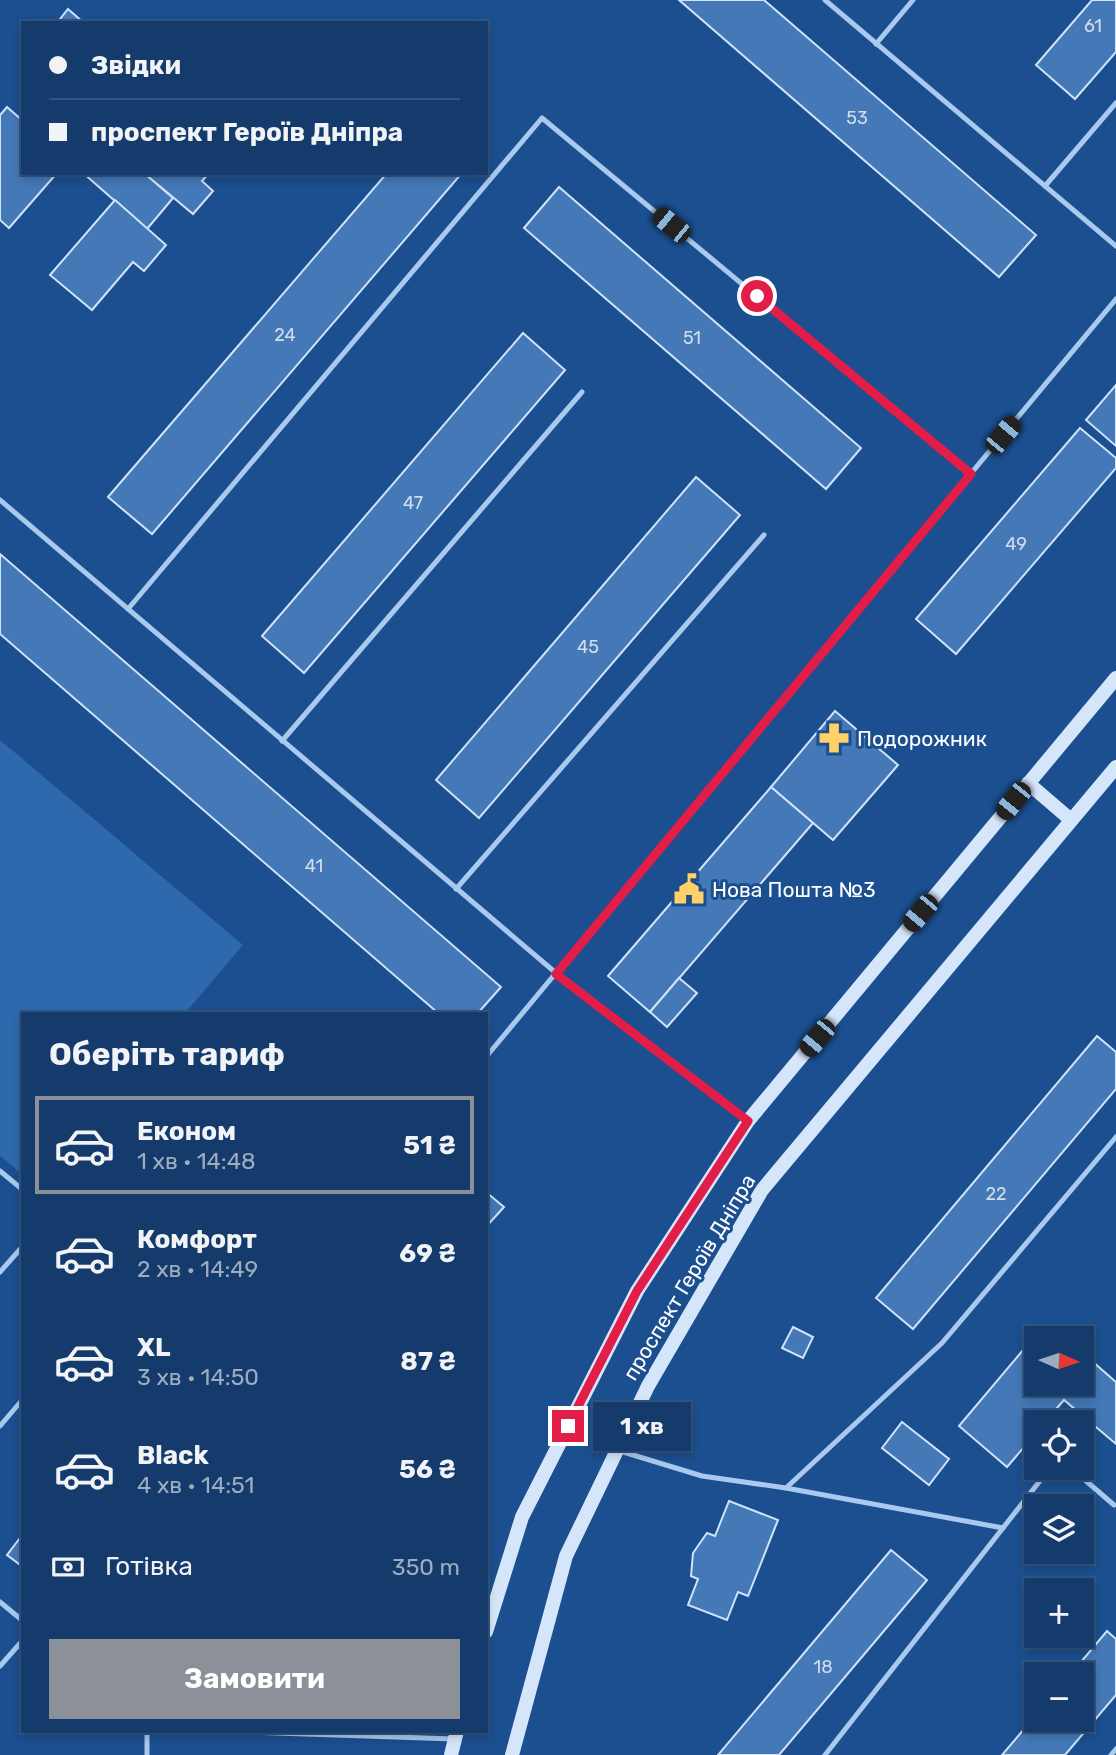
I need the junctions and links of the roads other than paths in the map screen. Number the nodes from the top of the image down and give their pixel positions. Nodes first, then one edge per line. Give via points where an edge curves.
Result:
1 (825, 0) edge
2 (914, 0) edge
3 (876, 44) junction
4 (1116, 103) edge
5 (1045, 186) junction
6 (1116, 246) edge
7 (1116, 299) edge
8 (582, 392) dead end
9 (971, 474) junction
10 (0, 500) edge
11 (764, 535) dead end
12 (128, 609) junction
13 (1116, 678) edge
14 (282, 740) junction
15 (1116, 767) edge
16 (1028, 783) junction
17 (1072, 820) junction
18 (456, 888) junction
19 (556, 974) junction
20 (488, 1055) edge
21 (748, 1121) junction
22 (1116, 1137) edge
23 (0, 1171) edge
24 (21, 1188) edge
25 (21, 1248) edge
26 (0, 1272) edge
27 (21, 1401) edge
28 (0, 1426) edge
29 (617, 1450) junction
30 (1040, 1480) edge
31 (1085, 1480) edge
32 (786, 1488) junction
33 (1114, 1505) dead end
34 (1003, 1528) junction
35 (0, 1602) edge
36 (21, 1619) edge
37 (488, 1626) edge
38 (21, 1642) edge
39 (0, 1666) edge
40 (147, 1733) edge
41 (334, 1733) edge
42 (455, 1735) edge
43 (1116, 1749) edge
44 (147, 1755) edge
45 (450, 1755) edge
46 (512, 1755) edge
47 (825, 1755) edge
48 (1111, 1755) edge

1 - 3 lane
2 - 3 lane
3 - 5 lane
4 - 5 lane
5 - 6 lane
7 - 9 lane
8 - 14 lane
9 - 12 lane via 542,118
9 - 19 lane
10 - 12 lane
11 - 18 lane
12 - 14 lane
13 - 16 street, проспект Героїв Дніпра
14 - 18 lane
15 - 17 street, проспект Героїв Дніпра
16 - 17 street
16 - 21 street, проспект Героїв Дніпра
17 - 29 street, проспект Героїв Дніпра via 762,1191 648,1386
18 - 19 lane
19 - 20 lane
19 - 21 lane
21 - 37 street, проспект Героїв Дніпра via 637,1291 522,1517
22 - 32 lane via 942,1343
23 - 24 lane
25 - 26 lane
27 - 28 lane
29 - 32 lane via 702,1476
29 - 46 street, проспект Героїв Дніпра via 566,1556
30 - 34 lane
31 - 33 lane
32 - 34 lane
34 - 47 lane
35 - 36 lane
38 - 39 lane
40 - 44 lane
41 - 42 lane
42 - 45 street
43 - 48 lane

